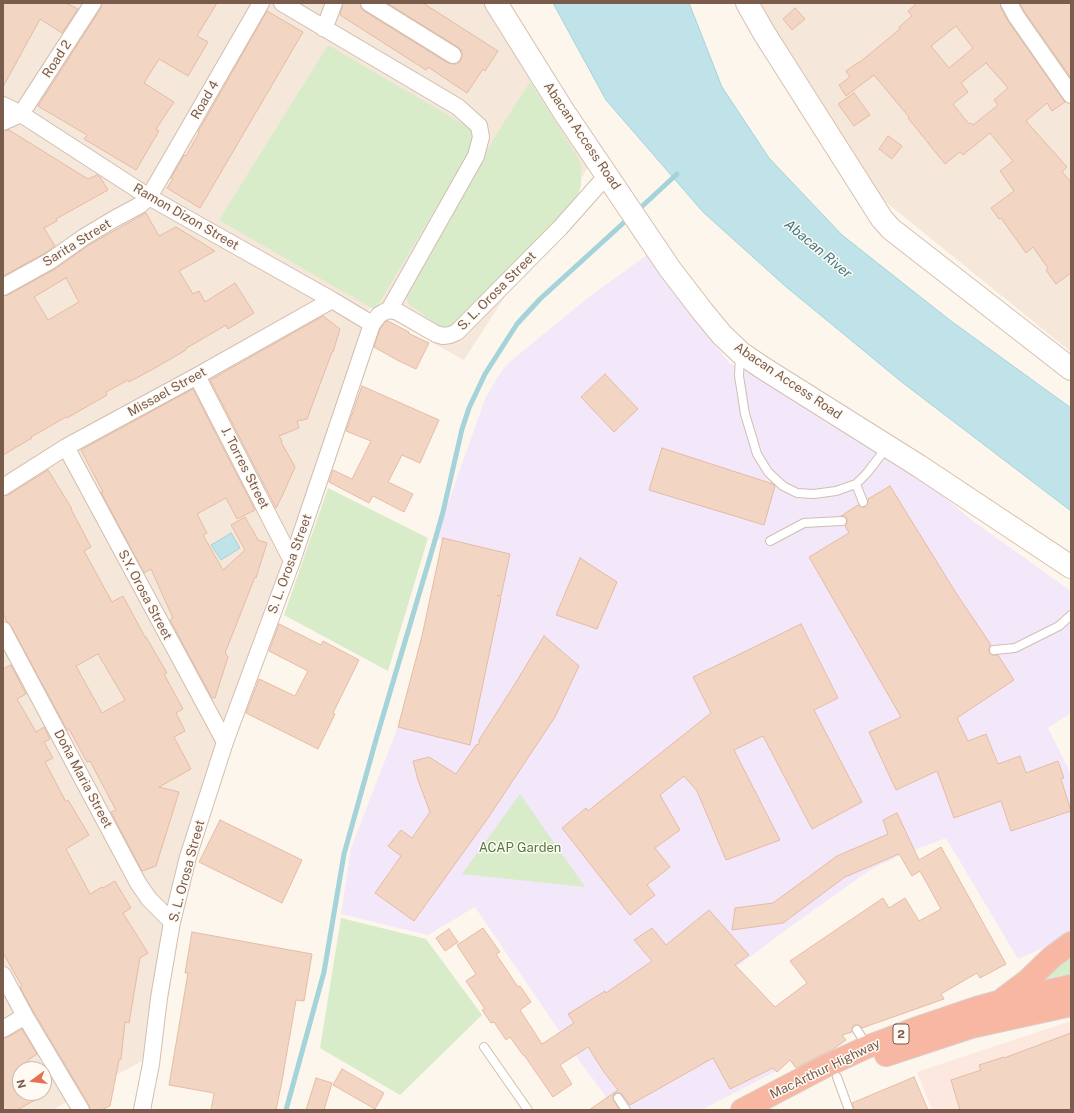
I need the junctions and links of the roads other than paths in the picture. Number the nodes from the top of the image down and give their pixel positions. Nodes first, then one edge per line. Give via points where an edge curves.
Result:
1 (93, 3) edge
2 (261, 3) edge
3 (282, 3) edge
4 (334, 3) edge
5 (369, 3) edge
6 (496, 3) edge
7 (747, 3) edge
8 (1009, 3) edge
9 (323, 28) junction
10 (453, 55) dead end
11 (1071, 95) edge
12 (3, 105) edge
13 (21, 114) junction
14 (3, 122) edge
15 (607, 175) junction
16 (149, 197) junction
17 (3, 287) edge
18 (332, 300) junction
19 (389, 310) junction
20 (372, 324) junction
21 (741, 353) junction
22 (1071, 369) edge
23 (197, 376) junction
24 (66, 447) junction
25 (887, 447) junction
26 (856, 484) junction
27 (3, 487) edge
28 (864, 502) dead end
29 (842, 521) dead end
30 (770, 540) dead end
31 (292, 561) junction
32 (1071, 567) edge
33 (1071, 615) edge
34 (3, 630) edge
35 (994, 650) dead end
36 (225, 742) junction
37 (172, 922) junction
38 (1071, 943) edge
39 (3, 975) edge
40 (1071, 986) edge
41 (1001, 1001) junction
42 (1071, 1005) edge
43 (25, 1016) junction
44 (3, 1029) edge
45 (484, 1047) dead end
46 (837, 1077) junction
47 (618, 1098) dead end
48 (81, 1110) edge
49 (142, 1110) edge
50 (528, 1110) edge
51 (626, 1110) edge
52 (742, 1110) edge
53 (773, 1110) edge
54 (849, 1110) edge

1 - 13 street, Road 2
2 - 16 street, Road 4
3 - 9 street
4 - 9 street
5 - 10 street
6 - 15 street, Abacan Access Road
7 - 22 street via 882,219
8 - 11 street
9 - 19 street via 458,107 479,126 481,137 476,156
12 - 13 street, Ramon Dizon Street
13 - 14 street
13 - 16 street, Ramon Dizon Street
15 - 19 street, S. L. Orosa Street via 560,228 457,332 443,336 436,334 398,312
15 - 21 street, Abacan Access Road via 703,312
16 - 17 street, Sarita Street via 140,205
16 - 18 street, Ramon Dizon Street
18 - 20 street, Ramon Dizon Street
18 - 23 street, Missael Street
19 - 20 street, S. L. Orosa Street via 379,315
20 - 31 street, S. L. Orosa Street
21 - 25 street, Abacan Access Road
21 - 26 lane via 739,376 745,414 757,454 768,472 783,486 797,493 836,491
23 - 24 street, Missael Street
23 - 31 street, J. Torres Street
24 - 27 street, Missael Street
24 - 36 street, S.Y. Orosa Street
25 - 26 lane
25 - 32 street, Abacan Access Road
26 - 28 lane
29 - 30 lane via 804,524
31 - 36 street, S. L. Orosa Street
33 - 35 lane via 1059,626 1015,648
34 - 37 street, Doña Maria Street via 138,883
36 - 37 street, S. L. Orosa Street via 188,857
37 - 49 street, S. L. Orosa Street
38 - 41 highway
39 - 43 street
40 - 41 highway, MacArthur Highway / 2
41 - 52 highway, MacArthur Highway / 2 via 920,1027 862,1038 822,1068
42 - 46 highway, MacArthur Highway / 2 via 971,1026 874,1059
43 - 44 street
43 - 48 street
45 - 50 lane
46 - 53 highway, MacArthur Highway / 2
46 - 54 lane
47 - 51 lane

